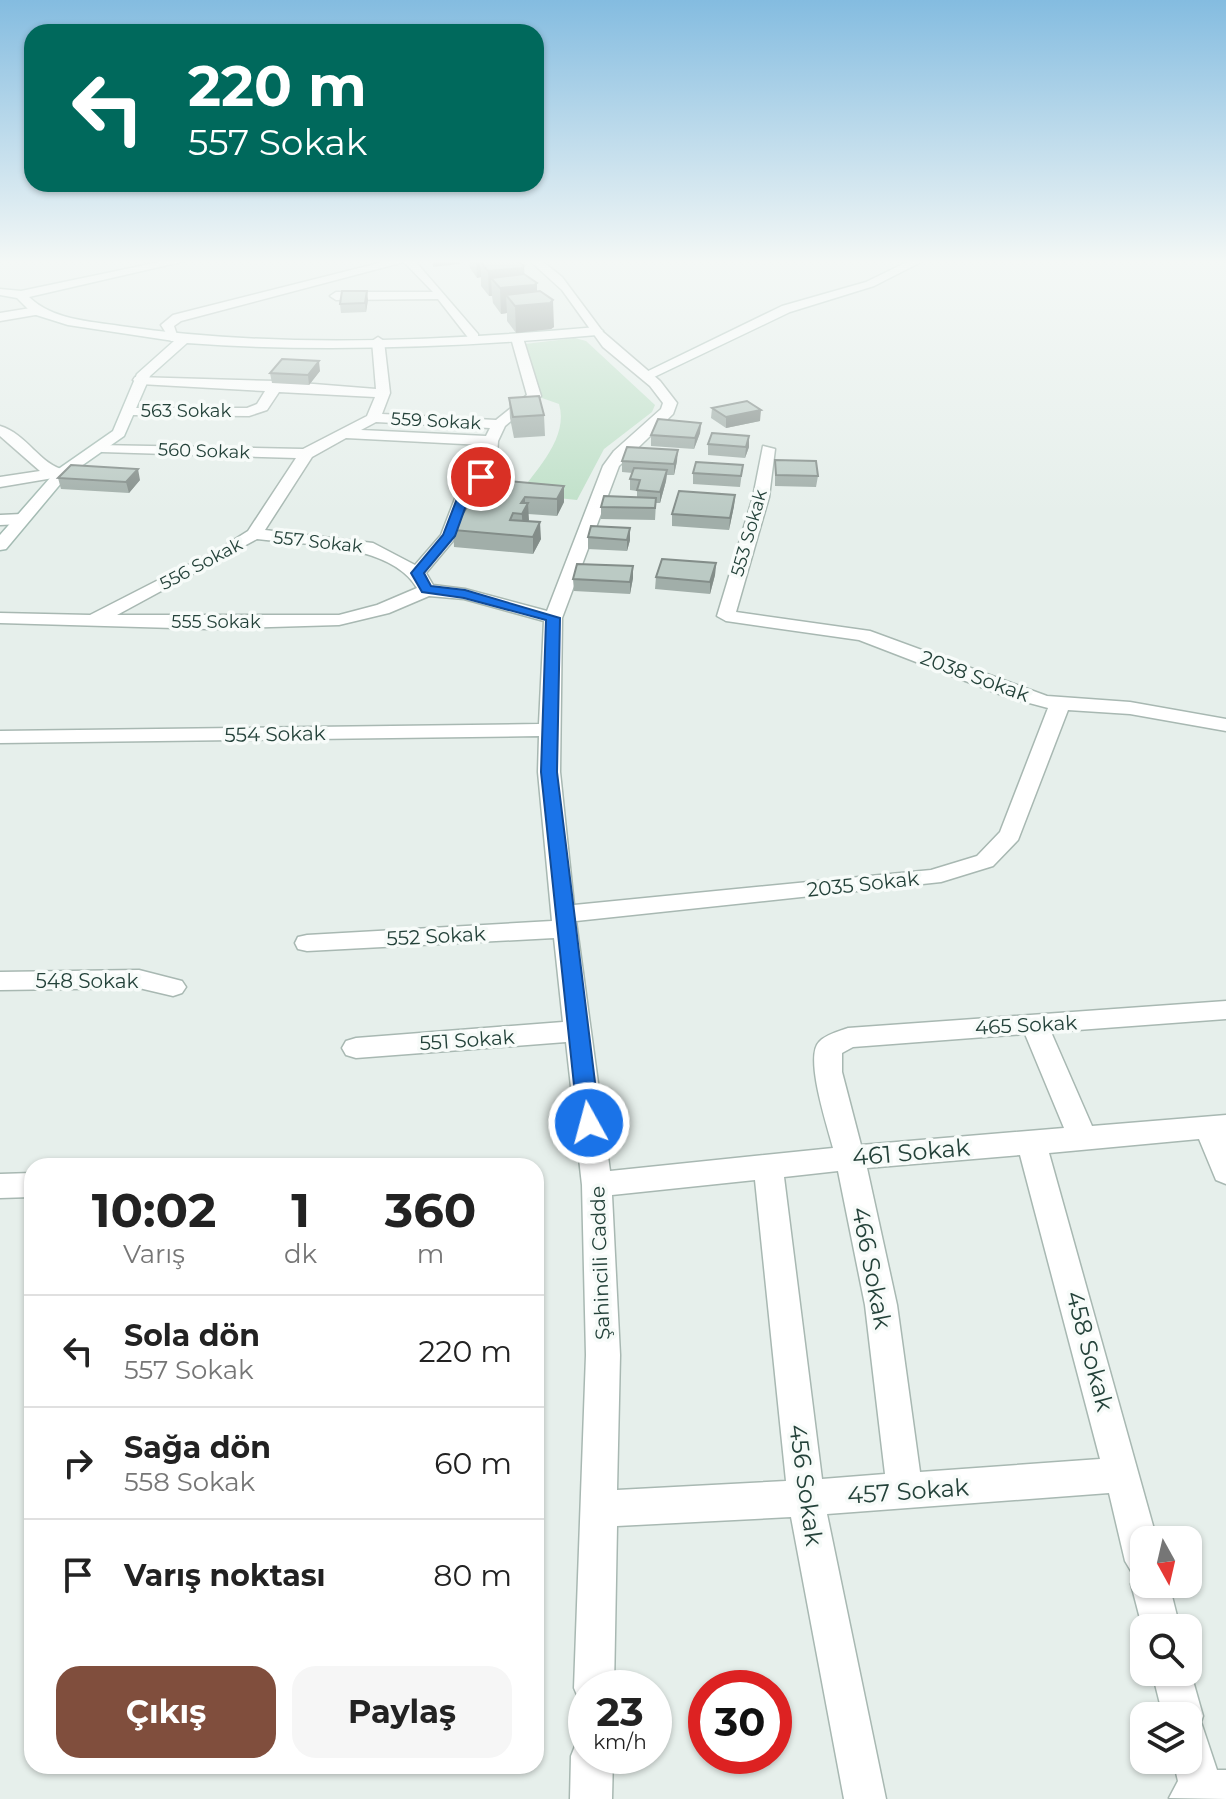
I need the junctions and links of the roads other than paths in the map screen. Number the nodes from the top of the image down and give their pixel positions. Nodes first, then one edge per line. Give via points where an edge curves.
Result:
1 (174, 345) edge
2 (378, 345) edge
3 (519, 345) edge
4 (613, 345) edge
5 (716, 345) edge
6 (647, 375) junction
7 (140, 380) junction
8 (276, 385) junction
9 (383, 393) junction
10 (131, 411) junction
11 (373, 418) junction
12 (499, 424) junction
13 (0, 430) edge
14 (344, 434) junction
15 (491, 441) junction
16 (102, 448) junction
17 (768, 449) dead end
18 (306, 454) junction
19 (57, 473) junction
20 (0, 482) edge
21 (22, 519) junction
22 (0, 520) edge
23 (254, 534) junction
24 (0, 545) edge
25 (422, 581) junction
26 (726, 616) joint
27 (0, 618) edge
28 (553, 618) junction
29 (94, 620) junction
30 (1060, 704) junction
31 (1226, 725) edge
32 (549, 730) junction
33 (0, 737) edge
34 (564, 921) junction
35 (307, 943) dead end
36 (0, 981) edge
37 (173, 987) dead end
38 (1226, 1010) edge
39 (1035, 1025) junction
40 (577, 1031) junction
41 (356, 1048) dead end
42 (829, 1048) joint
43 (1218, 1126) edge
44 (1082, 1137) junction
45 (1031, 1142) junction
46 (850, 1158) junction
47 (768, 1167) junction
48 (1226, 1172) edge
49 (24, 1185) edge
50 (597, 1185) junction
51 (0, 1186) edge
52 (1122, 1475) junction
53 (905, 1490) junction
54 (806, 1498) junction
55 (599, 1509) junction
56 (1135, 1526) edge
57 (595, 1670) edge
58 (592, 1774) edge
59 (591, 1799) edge
60 (865, 1799) edge

1 - 7 street
2 - 9 street
3 - 12 street via 534,396
4 - 6 street, Şahincili Cadde
5 - 6 street
6 - 28 street, Şahincili Cadde via 670,407 611,466
7 - 8 street
7 - 10 street
8 - 9 street
8 - 10 street, 563 Sokak via 262,407 249,412
9 - 11 street
10 - 16 street via 119,433
11 - 12 street, 559 Sokak
11 - 14 street, 556 Sokak
12 - 15 street
13 - 19 street
14 - 15 street
14 - 18 street, 556 Sokak
15 - 25 street via 488,469 464,496 449,536
16 - 18 street, 560 Sokak
16 - 19 street
17 - 26 street, 553 Sokak via 761,497
18 - 23 street, 556 Sokak
19 - 20 street
19 - 21 street
21 - 22 street
21 - 24 street
23 - 25 street, 557 Sokak via 356,544 390,555
23 - 29 street, 556 Sokak
25 - 28 street, 557 Sokak
25 - 29 street, 555 Sokak via 373,613 339,620
26 - 30 street, 2038 Sokak via 863,635 1014,693
27 - 29 street, 555 Sokak
28 - 32 street, Şahincili Cadde
30 - 31 street, 2038 Sokak via 1130,708
30 - 34 street, 2035 Sokak via 1010,835 985,861 933,877
32 - 33 street, 554 Sokak
32 - 34 street, Şahincili Cadde
34 - 35 street, 552 Sokak
34 - 40 street, Şahincili Cadde
36 - 37 street, 548 Sokak via 139,979
38 - 39 street, 465 Sokak
39 - 42 street, 465 Sokak via 848,1038
39 - 44 street
40 - 41 street, 551 Sokak
40 - 50 street, Şahincili Cadde
42 - 46 street, 466 Sokak via 828,1072
43 - 44 street, 461 Sokak
43 - 48 street
44 - 45 street, 461 Sokak
45 - 46 street, 461 Sokak
45 - 52 street, 458 Sokak
46 - 47 street, 461 Sokak
46 - 53 street, 466 Sokak via 881,1305
47 - 50 street, 461 Sokak
47 - 54 street, 456 Sokak
49 - 51 street
50 - 55 street, Şahincili Cadde via 603,1355
52 - 53 street, 457 Sokak
52 - 56 street, 458 Sokak
53 - 54 street, 457 Sokak
54 - 55 street, 457 Sokak
54 - 60 street, 456 Sokak
55 - 57 street, Şahincili Cadde
58 - 59 street

